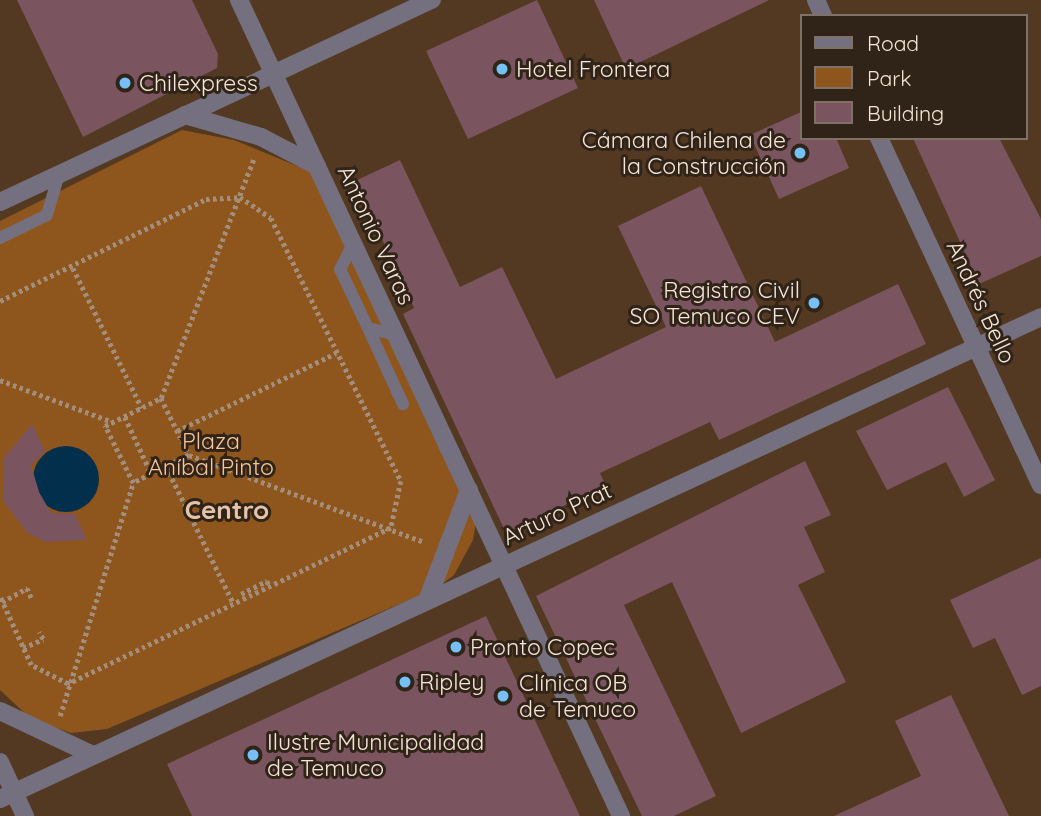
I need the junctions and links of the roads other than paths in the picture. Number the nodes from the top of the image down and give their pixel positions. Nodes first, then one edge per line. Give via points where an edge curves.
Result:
1 (239, 0) edge
2 (432, 0) edge
3 (274, 73) junction
4 (184, 115) junction
5 (880, 140) edge
6 (317, 166) junction
7 (59, 174) junction
8 (0, 202) edge
9 (0, 238) edge
10 (353, 244) junction
11 (1041, 317) edge
12 (368, 328) junction
13 (396, 335) junction
14 (974, 348) junction
15 (403, 404) dead end
16 (1041, 485) edge
17 (469, 490) junction
18 (504, 565) junction
19 (427, 601) junction
20 (0, 712) edge
21 (93, 755) junction
22 (0, 762) edge
23 (7, 795) edge
24 (25, 816) edge
25 (621, 816) edge

1 - 3 street, Antonio Varas
2 - 3 street
3 - 4 street
3 - 6 street, Antonio Varas
4 - 6 street via 261,137
4 - 7 street
5 - 14 street, Andrés Bello
6 - 10 street, Antonio Varas
7 - 8 street
7 - 9 lane via 47,215
10 - 12 lane via 341,269
10 - 13 street, Antonio Varas
11 - 14 street, Arturo Prat
12 - 13 lane
12 - 15 lane
13 - 17 street, Antonio Varas
14 - 16 street, Andrés Bello
14 - 18 street, Arturo Prat
17 - 18 street, Antonio Varas
17 - 19 street
18 - 19 street, Arturo Prat
18 - 25 street, Antonio Varas
19 - 21 street, Arturo Prat
20 - 21 street via 56,733
21 - 23 street, Arturo Prat
22 - 23 street
23 - 24 street

